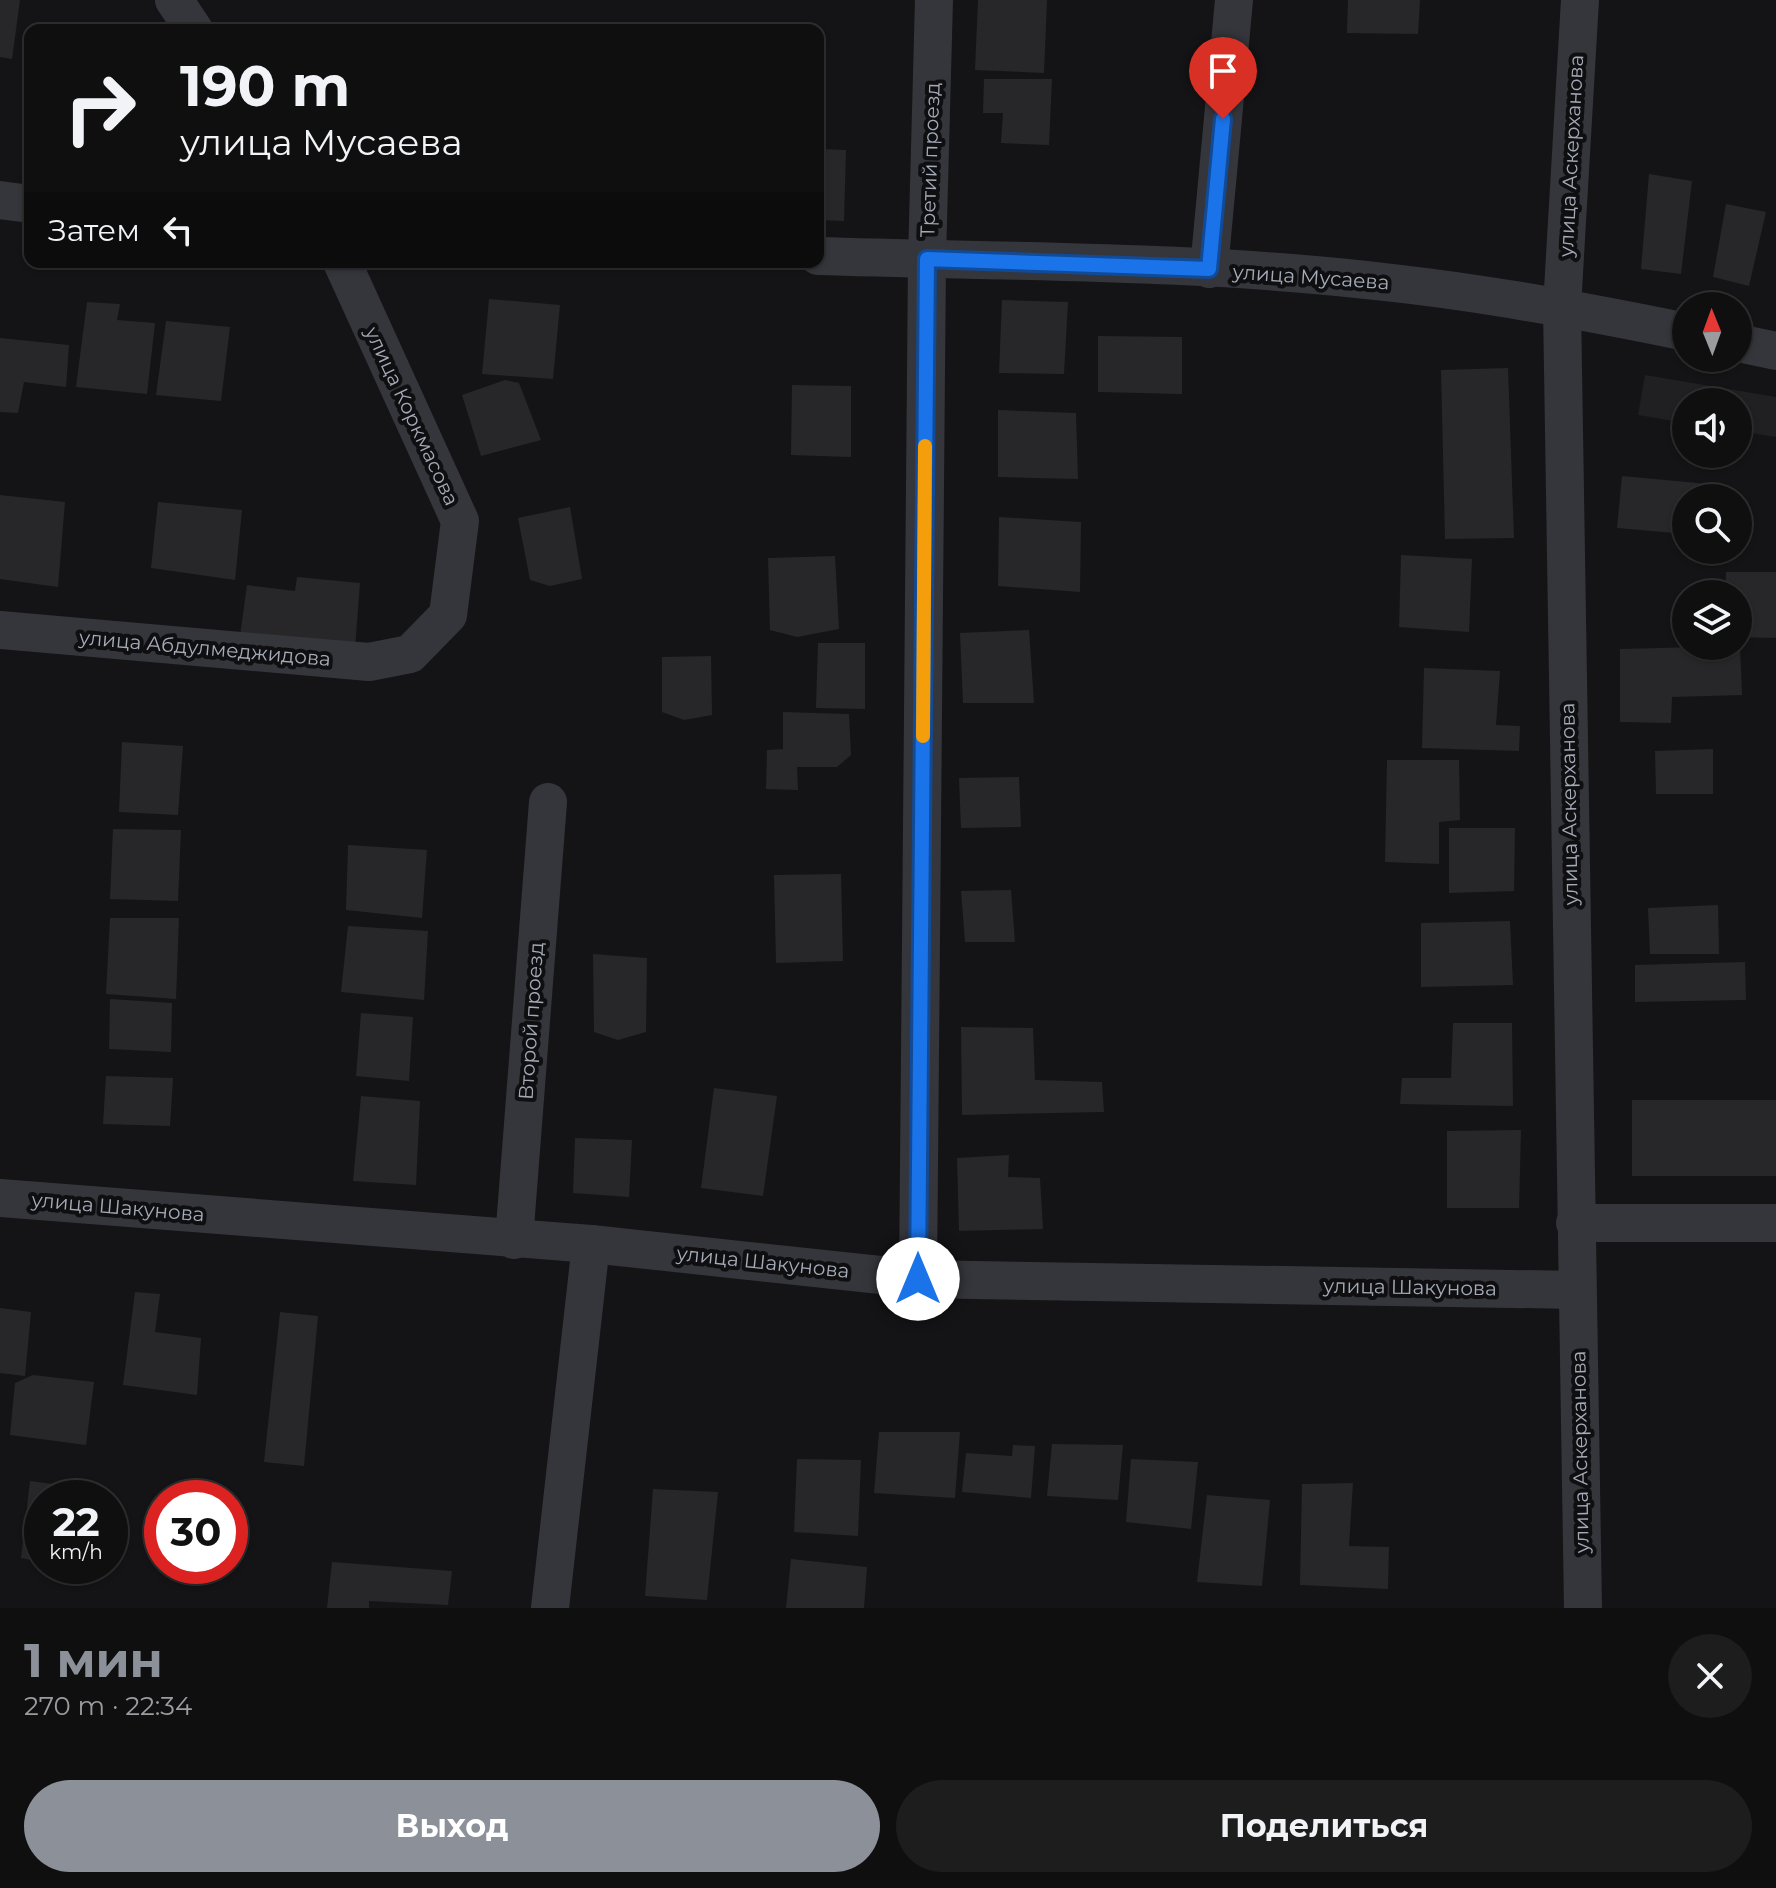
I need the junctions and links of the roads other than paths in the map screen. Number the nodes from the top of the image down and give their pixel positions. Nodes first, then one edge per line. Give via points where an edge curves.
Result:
1 (174, 0) edge
2 (934, 0) edge
3 (1234, 0) edge
4 (1580, 0) edge
5 (190, 24) edge
6 (0, 200) edge
7 (24, 203) edge
8 (824, 256) edge
9 (927, 259) junction
10 (345, 268) edge
11 (1209, 269) junction
12 (1562, 307) junction
13 (1672, 329) edge
14 (1752, 346) edge
15 (1776, 351) edge
16 (0, 630) edge
17 (410, 654) joint
18 (548, 802) dead end
19 (0, 1198) edge
20 (1575, 1223) junction
21 (1776, 1223) edge
22 (514, 1240) junction
23 (591, 1244) junction
24 (918, 1279) junction
25 (1577, 1290) junction
26 (550, 1608) edge
27 (1583, 1608) edge

1 - 5 street
2 - 9 street, Третий проезд
3 - 11 street
4 - 12 street, улица Аскерханова
6 - 7 street
8 - 9 street, улица Мусаева
9 - 11 street, улица Мусаева
9 - 24 street, Третий проезд
10 - 17 street, улица Коркмасова via 460,521 448,615
11 - 12 street, улица Мусаева via 1391,282
12 - 13 street, улица Мусаева
12 - 20 street, улица Аскерханова
14 - 15 street
16 - 17 street, улица Абдулмеджидова via 369,662
18 - 22 street, Второй проезд
19 - 22 street, улица Шакунова
20 - 21 street
20 - 25 street, улица Аскерханова
22 - 23 street, улица Шакунова
23 - 24 street, улица Шакунова
23 - 26 street
24 - 25 street, улица Шакунова
25 - 27 street, улица Аскерханова

